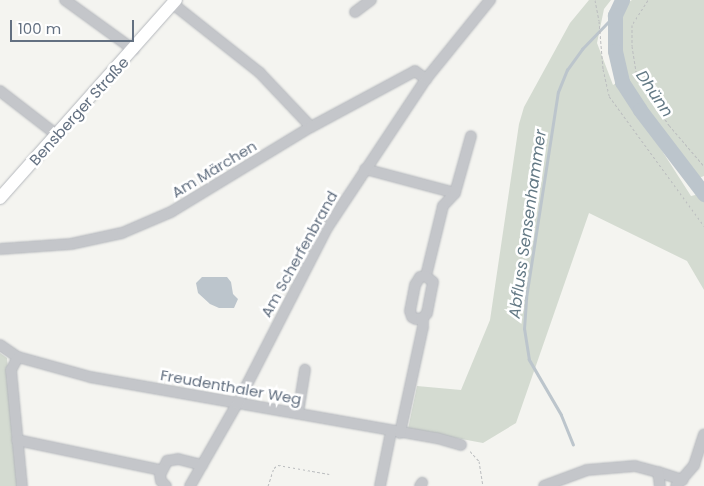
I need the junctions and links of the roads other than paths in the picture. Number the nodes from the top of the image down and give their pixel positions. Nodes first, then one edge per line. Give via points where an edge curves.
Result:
1 (65, 0) edge
2 (371, 0) edge
3 (490, 0) edge
4 (174, 2) edge
5 (355, 12) dead end
6 (134, 50) junction
7 (426, 79) junction
8 (0, 91) edge
9 (311, 127) junction
10 (57, 135) junction
11 (471, 136) dead end
12 (365, 169) junction
13 (455, 193) junction
14 (0, 198) edge
15 (0, 249) edge
16 (426, 276) junction
17 (423, 318) junction
18 (0, 345) edge
19 (18, 357) junction
20 (305, 370) dead end
21 (237, 404) junction
22 (298, 413) junction
23 (396, 432) junction
24 (17, 440) junction
25 (703, 440) edge
26 (461, 445) road end
27 (202, 465) junction
28 (162, 470) junction
29 (658, 472) junction
30 (680, 483) edge
31 (544, 485) edge
32 (22, 486) edge
33 (166, 486) edge
34 (190, 486) edge
35 (380, 486) edge
36 (660, 486) edge

1 - 6 street
2 - 5 street
3 - 7 street, Am Scherfenbrand
4 - 6 main road, Bensberger Straße
4 - 9 street via 260,73
6 - 10 main road, Bensberger Straße
7 - 9 street, Am Märchen via 415,71
7 - 12 street, Am Scherfenbrand
8 - 10 street
9 - 15 street, Am Märchen via 172,212 122,233 70,244
10 - 14 main road, Bensberger Straße
11 - 13 street
12 - 13 street
12 - 21 street, Am Scherfenbrand via 327,228
13 - 16 street via 443,206
16 - 17 street via 433,282 427,313
16 - 17 street via 417,280 410,311 412,317
17 - 23 street
18 - 19 street, Freudenthaler Weg
19 - 21 street, Freudenthaler Weg via 90,377
19 - 24 street via 11,370
20 - 22 street
21 - 22 street, Freudenthaler Weg
21 - 27 street, Am Scherfenbrand
22 - 23 street, Freudenthaler Weg
23 - 26 street, Freudenthaler Weg
23 - 35 street
24 - 28 street
24 - 32 street
25 - 30 street via 694,465
27 - 28 street via 173,459
27 - 34 street, Am Scherfenbrand
28 - 33 street via 160,478
29 - 30 street
29 - 31 street via 635,466 587,470
29 - 36 street

